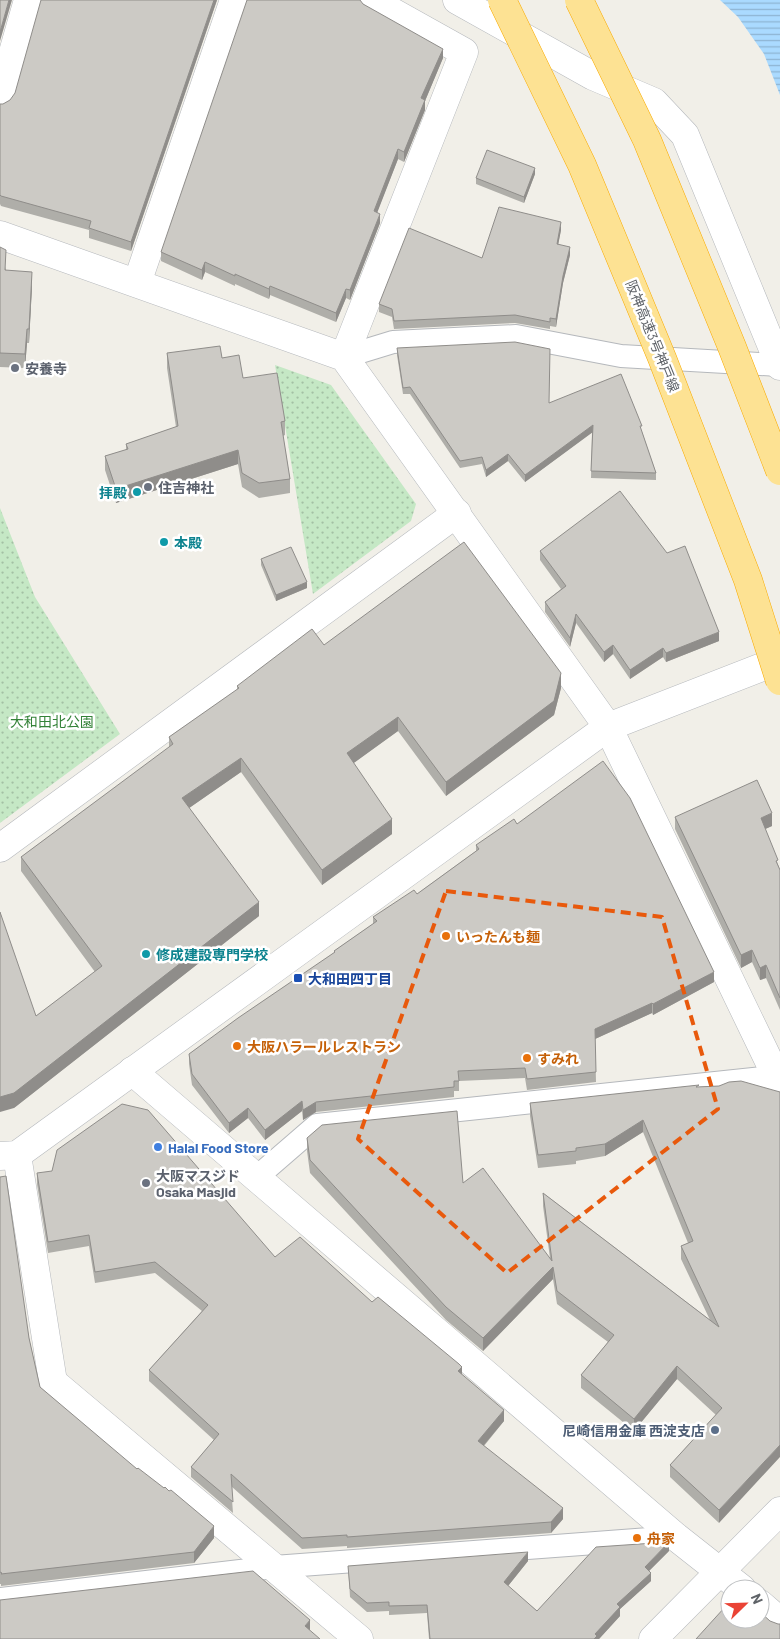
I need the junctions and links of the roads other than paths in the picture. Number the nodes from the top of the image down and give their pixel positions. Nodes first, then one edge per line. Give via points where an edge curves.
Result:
1 (28, 0) edge
2 (234, 0) edge
3 (371, 0) edge
4 (457, 0) edge
5 (502, 0) edge
6 (579, 0) edge
7 (0, 98) edge
8 (0, 235) edge
9 (137, 283) junction
10 (344, 357) junction
11 (780, 366) edge
12 (780, 471) edge
13 (457, 513) junction
14 (780, 660) edge
15 (780, 681) edge
16 (608, 727) junction
17 (0, 848) edge
18 (132, 1071) junction
19 (779, 1079) edge
20 (8, 1156) edge
21 (257, 1177) junction
22 (780, 1510) edge
23 (676, 1537) junction
24 (274, 1567) junction
25 (721, 1572) junction
26 (730, 1579) edge
27 (0, 1599) edge
28 (770, 1612) edge
29 (780, 1620) edge
30 (359, 1639) edge
31 (653, 1639) edge

1 - 7 street
2 - 9 street
3 - 10 street via 464,52
4 - 11 street via 593,76 654,102 685,135
5 - 15 highway, 阪神高速3号神戸線, bridge via 582,165 662,358 748,580
6 - 12 highway, bridge via 647,140
8 - 9 street
9 - 10 street
10 - 11 lane via 392,342 516,336 621,356
10 - 13 street
13 - 16 street
13 - 17 street
14 - 16 street
16 - 18 street
16 - 19 street
18 - 20 street
18 - 21 street
19 - 21 lane via 317,1125
20 - 24 street via 53,1382
21 - 23 street
22 - 25 street
23 - 24 lane
23 - 25 street
24 - 27 lane
24 - 30 street
25 - 26 street
25 - 31 street
28 - 29 street

